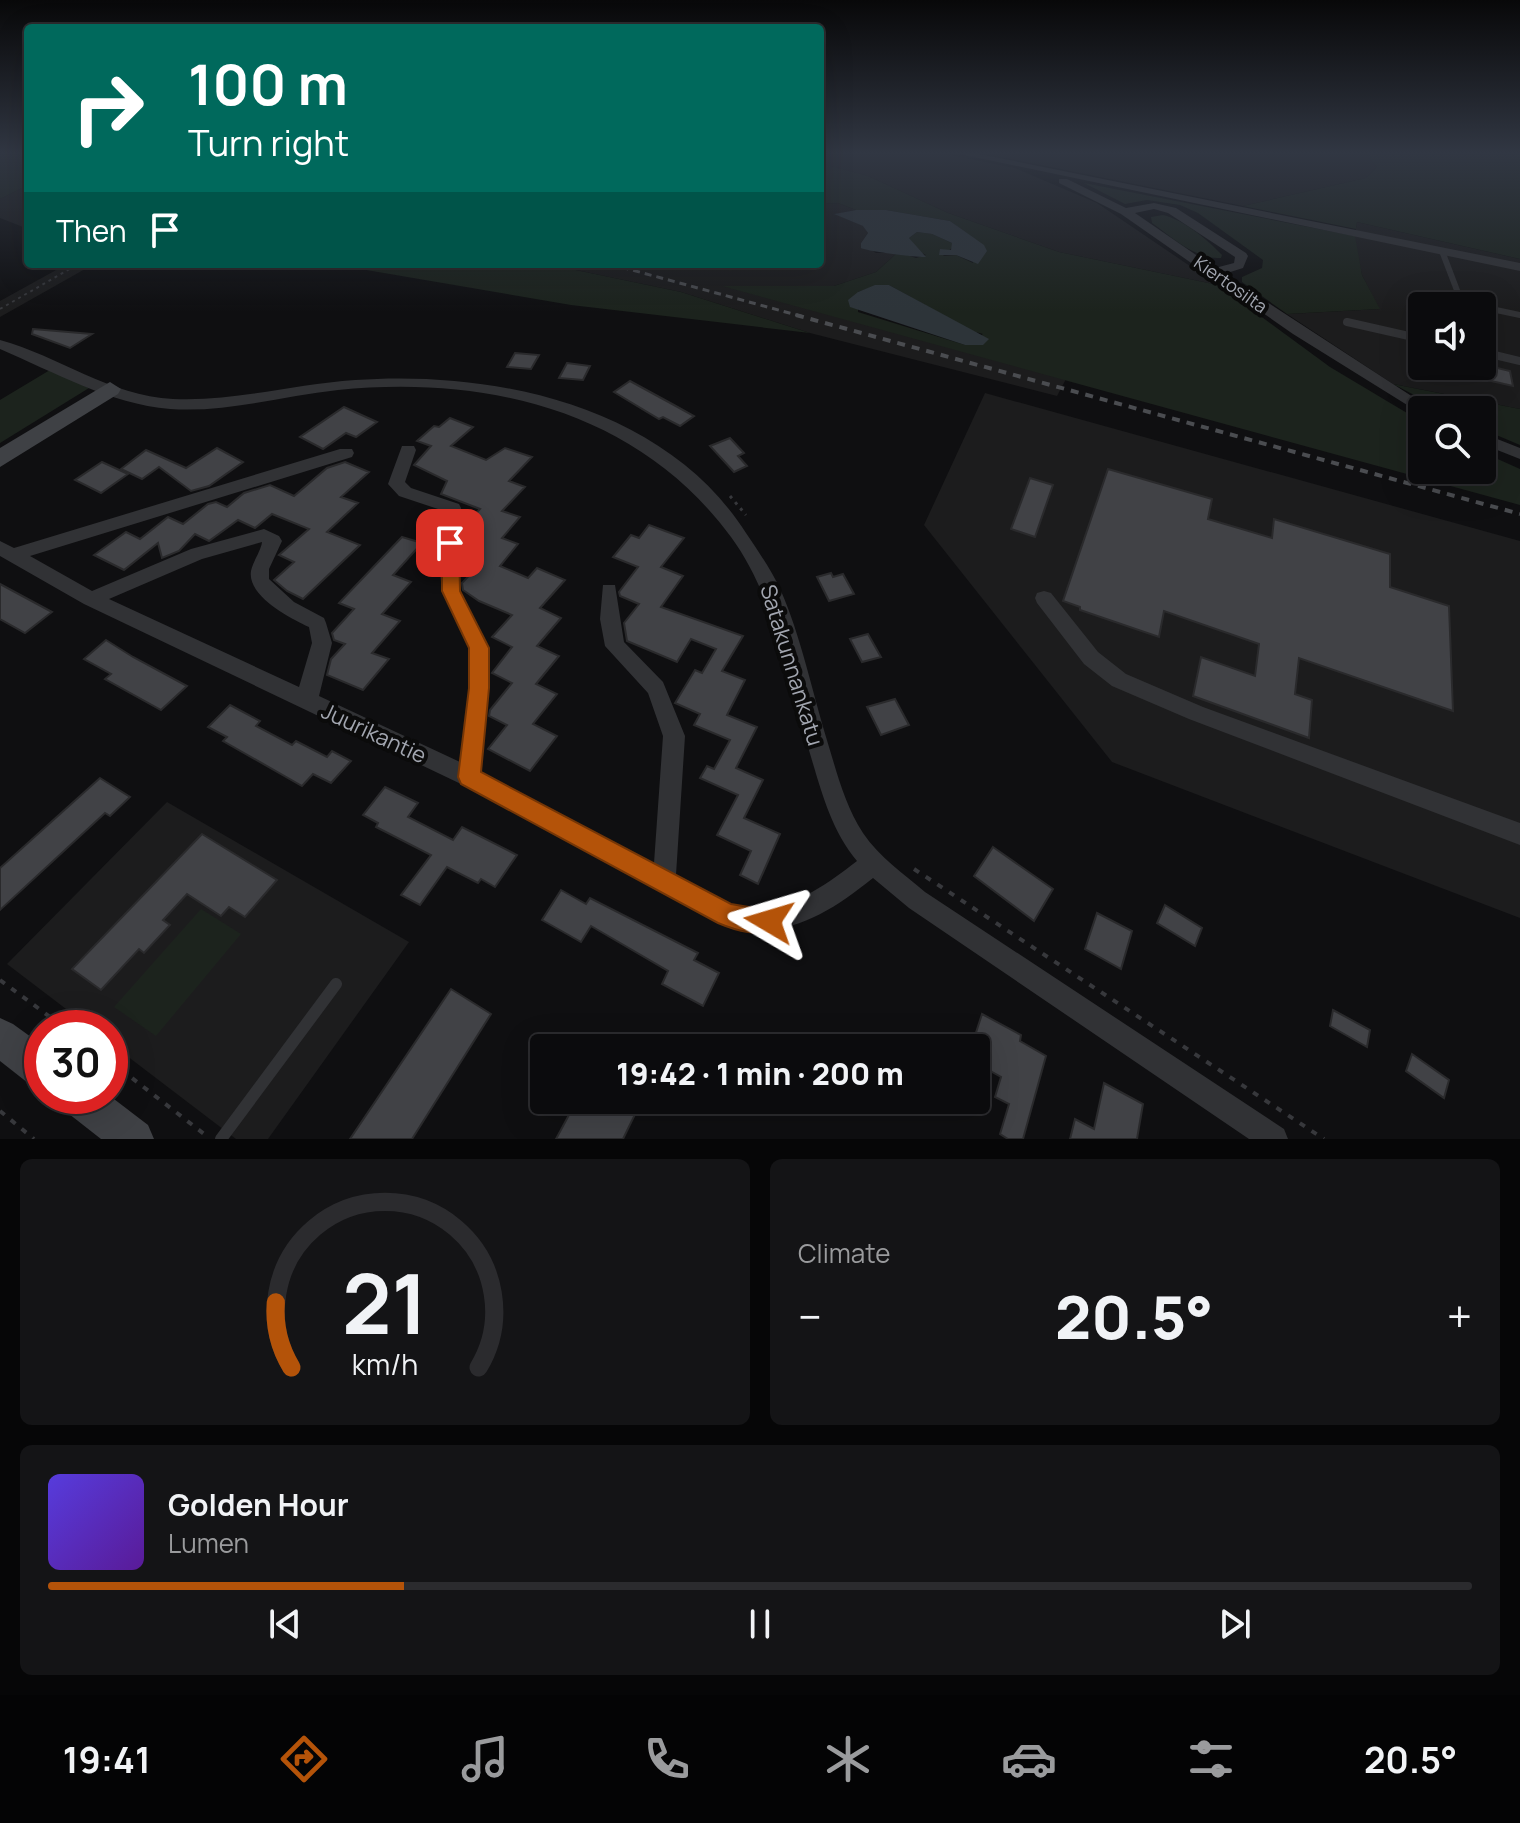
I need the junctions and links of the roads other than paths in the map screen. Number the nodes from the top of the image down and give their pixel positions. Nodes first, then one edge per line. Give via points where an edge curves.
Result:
1 (1113, 206) edge
2 (1153, 206) edge
3 (1155, 206) edge
4 (1223, 206) edge
5 (1125, 212) junction
6 (1442, 251) junction
7 (1520, 267) edge
8 (1214, 273) junction
9 (1458, 292) edge
10 (1496, 310) edge
11 (1520, 315) edge
12 (1347, 322) dead end
13 (1408, 336) edge
14 (0, 344) edge
15 (1496, 355) edge
16 (1520, 361) edge
17 (110, 389) junction
18 (1408, 400) edge
19 (1496, 444) edge
20 (408, 450) dead end
21 (346, 453) dead end
22 (1520, 454) edge
23 (0, 459) edge
24 (6, 551) edge
25 (609, 590) dead end
26 (1044, 598) dead end
27 (91, 599) junction
28 (308, 703) junction
29 (469, 777) junction
30 (1520, 834) edge
31 (873, 863) junction
32 (664, 880) junction
33 (336, 984) dead end
34 (0, 1037) edge
35 (24, 1055) edge
36 (101, 1114) edge
37 (134, 1139) edge
38 (221, 1139) edge
39 (1274, 1139) edge

1 - 5 street, Kiertosilta
2 - 5 street
3 - 8 street via 1172,210 1242,256 1239,265
4 - 6 street
5 - 8 street, Kiertosilta
6 - 7 street
6 - 9 lane
8 - 18 street, Kiertosilta
10 - 11 lane
12 - 13 lane
14 - 17 street, Satakunnankatu
15 - 16 lane
17 - 23 street
17 - 31 street, Satakunnankatu via 171,404 355,384 461,384 563,406 641,440 715,501 757,561 772,591 835,802
19 - 22 street
20 - 29 street via 396,484 453,508 451,591 479,648
21 - 24 street
24 - 27 street, Juurikantie
25 - 32 street via 615,646 656,688 674,736
26 - 30 street via 1091,658 1119,680
27 - 28 street, Juurikantie
27 - 28 street via 197,554 264,535 273,541 260,582 287,607 317,623 322,643
28 - 29 street, Juurikantie
29 - 32 street, Juurikantie
31 - 32 street, Juurikantie via 832,896 769,921 727,915
31 - 39 street, Satakunnankatu via 917,900
33 - 38 lane
34 - 35 street
36 - 37 street

